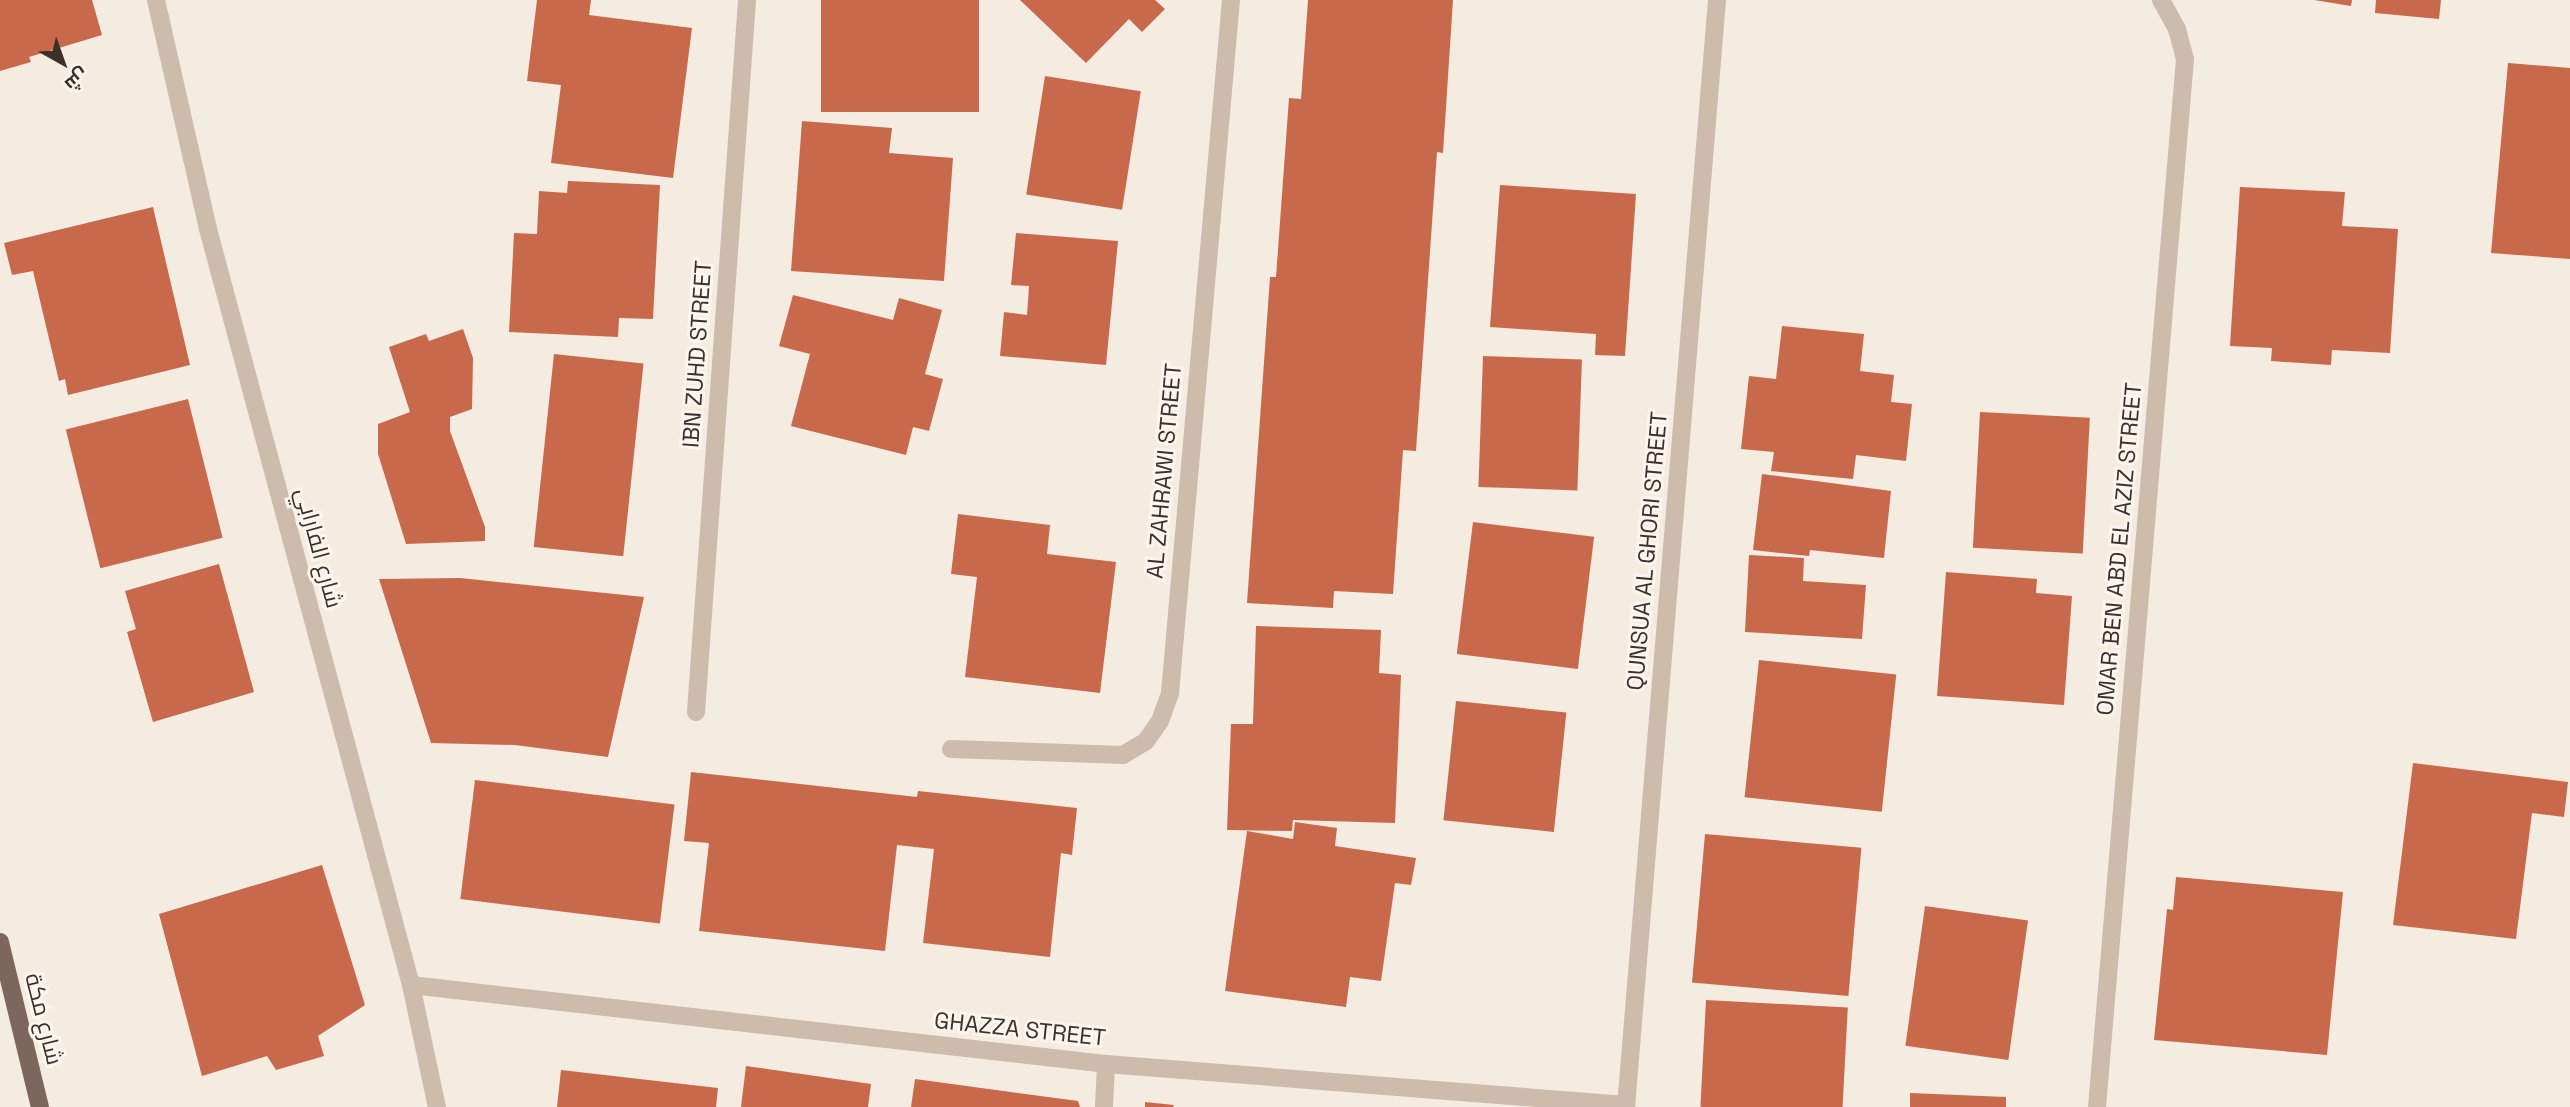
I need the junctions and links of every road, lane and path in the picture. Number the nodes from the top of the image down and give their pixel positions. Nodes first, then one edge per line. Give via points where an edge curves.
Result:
1 (156, 0) edge
2 (747, 0) edge
3 (1231, 0) edge
4 (1717, 0) edge
5 (2161, 0) edge
6 (695, 712) dead end
7 (951, 749) dead end
8 (0, 942) edge
9 (411, 985) junction
10 (1106, 1064) junction
11 (1626, 1106) edge
12 (40, 1107) edge
13 (438, 1107) edge
14 (1104, 1107) edge
15 (2097, 1107) edge

1 - 9 street, شارع الفارابي via 208,229
2 - 6 street, IBN ZUHD STREET
3 - 7 street, AL ZAHRAWI STREET via 1170,693 1160,721 1146,741 1123,755
4 - 11 street, QUNSUA AL GHORI STREET
5 - 15 street, OMAR BEN ABD EL AZIZ STREET via 2178,29 2185,59
8 - 12 main road, شارع مكة
9 - 10 street, GHAZZA STREET
9 - 13 street, شارع الفارابي
10 - 11 street, GHAZZA STREET
10 - 14 street

